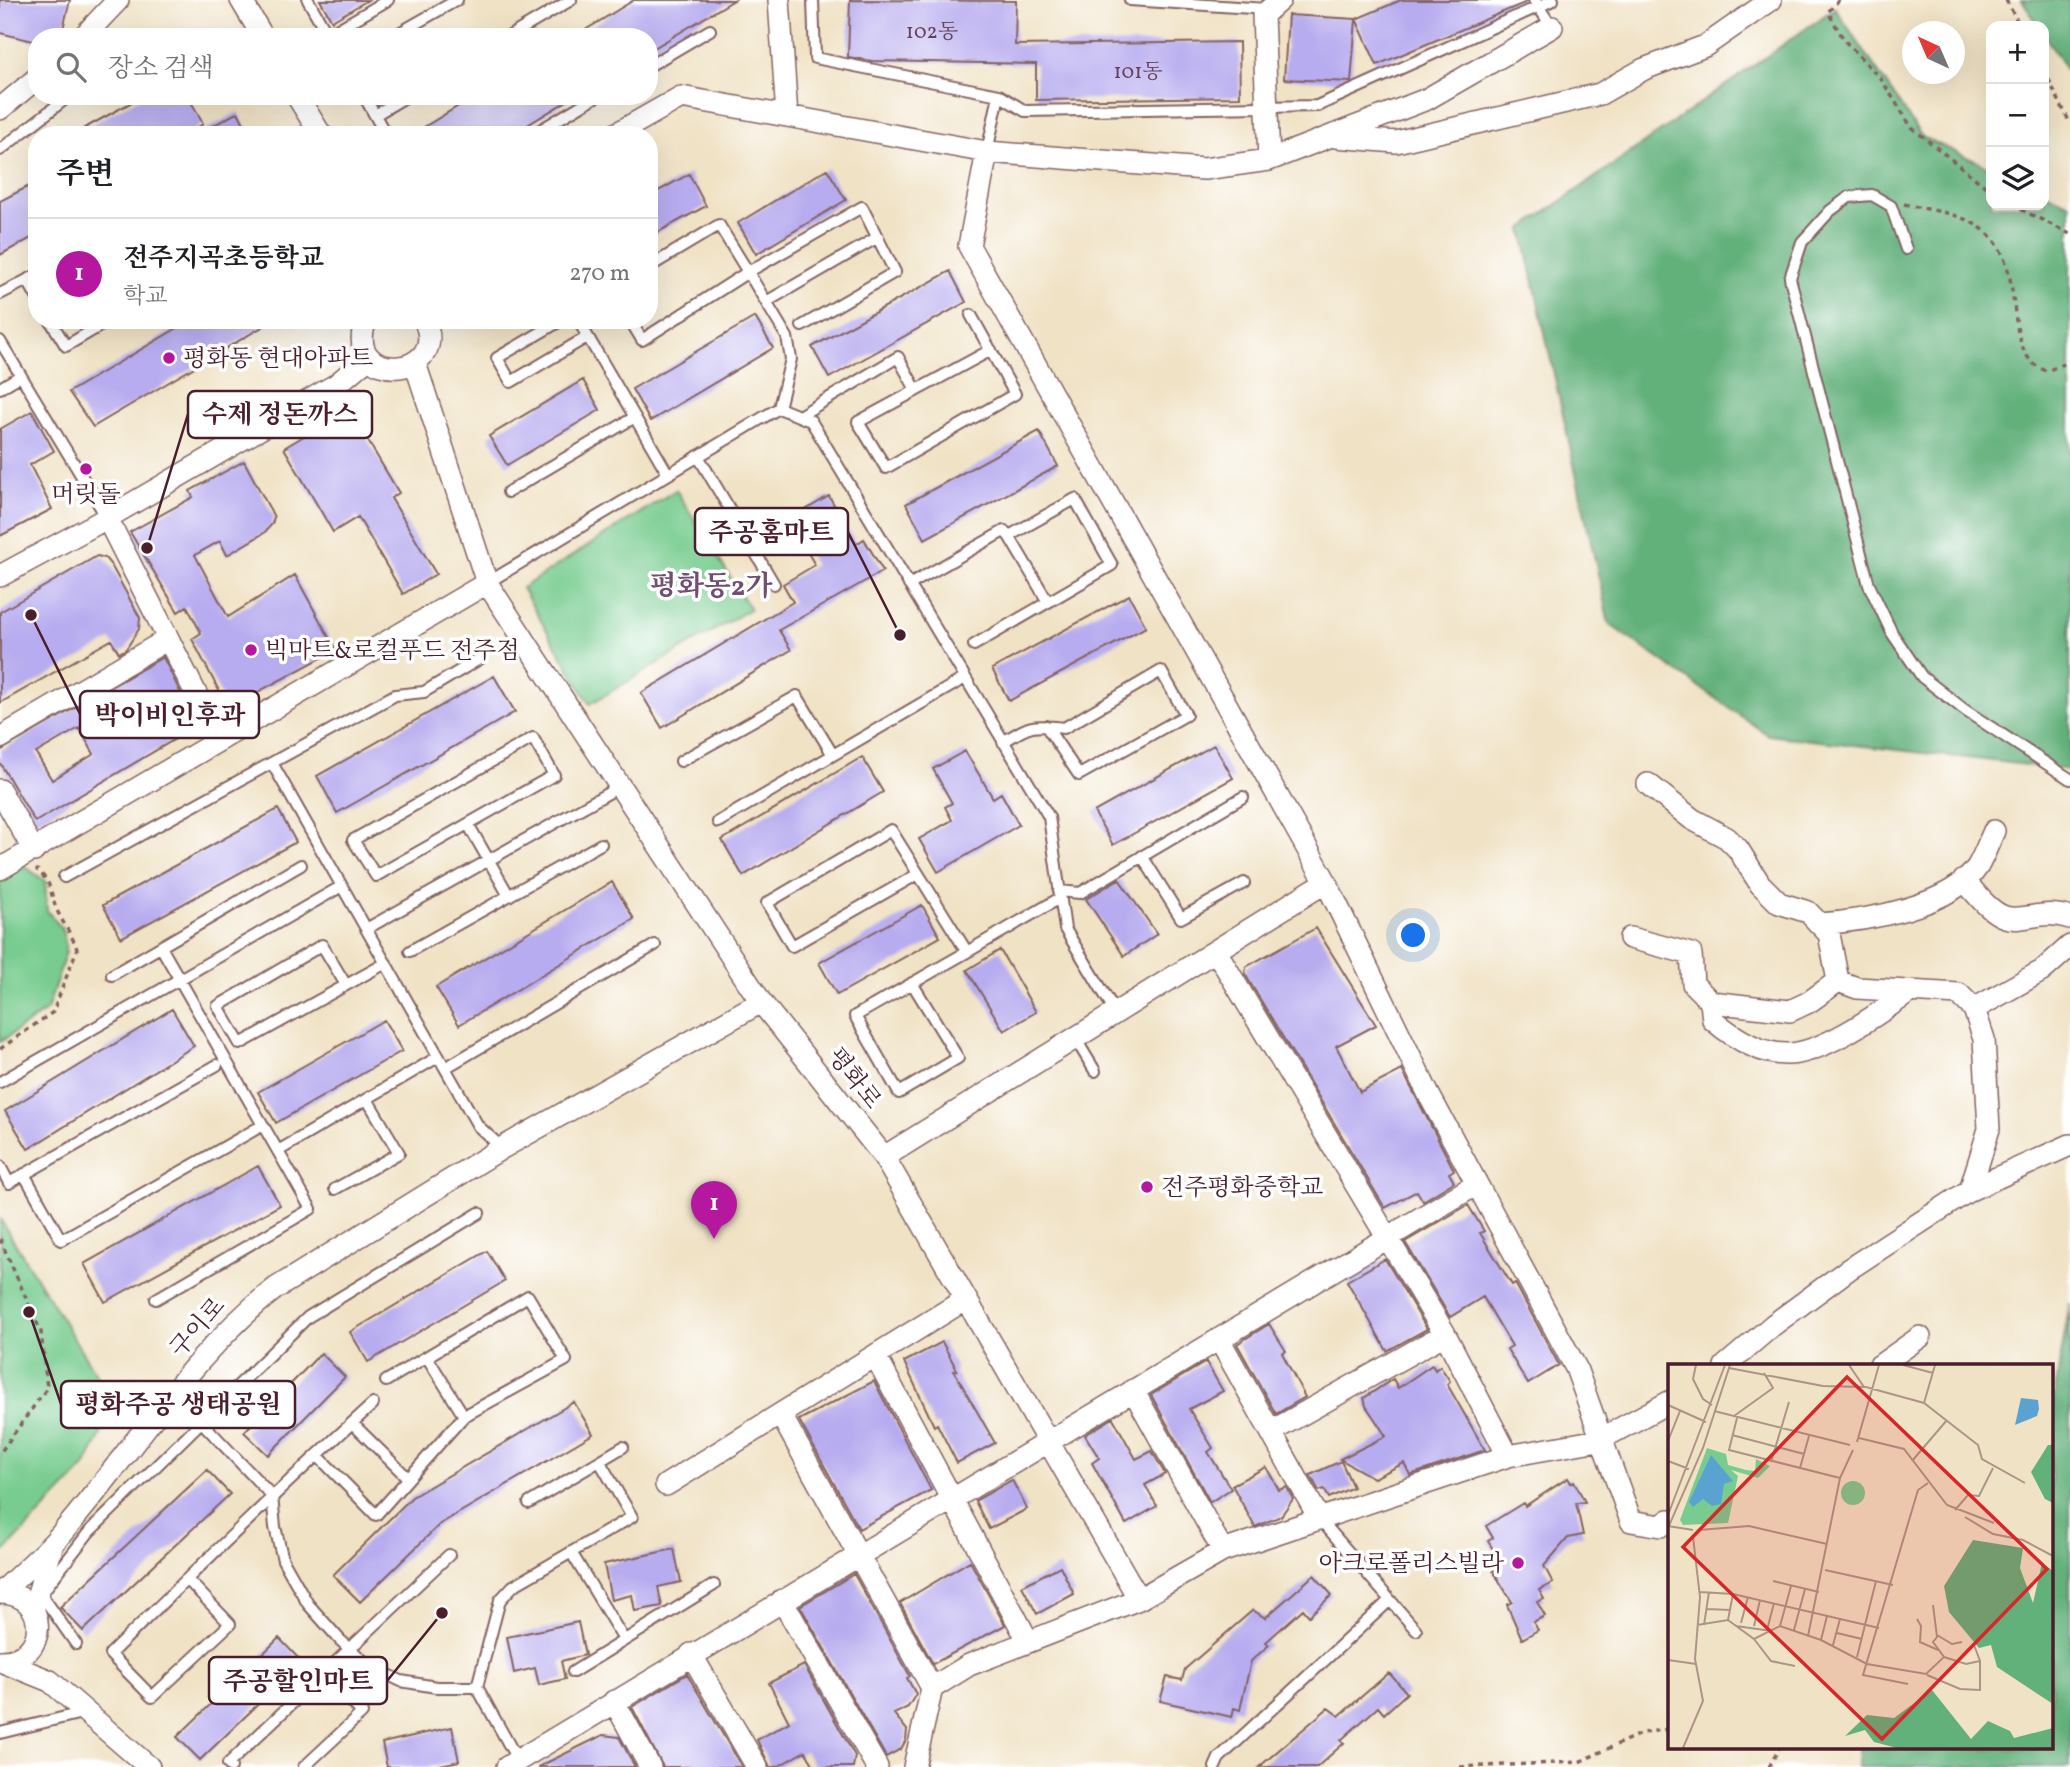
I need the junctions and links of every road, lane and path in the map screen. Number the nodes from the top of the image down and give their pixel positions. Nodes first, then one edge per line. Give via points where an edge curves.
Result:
1 (118, 0) edge
2 (241, 0) edge
3 (308, 0) edge
4 (388, 0) edge
5 (457, 0) edge
6 (571, 0) edge
7 (779, 0) edge
8 (813, 0) edge
9 (1130, 0) edge
10 (1553, 0) edge
11 (1771, 0) edge
12 (1839, 0) edge
13 (2006, 0) edge
14 (1158, 1) edge
15 (1212, 3) edge
16 (1275, 4) edge
17 (1535, 4) edge
18 (2017, 21) edge
19 (1552, 27) joint
20 (92, 28) edge
21 (257, 28) edge
22 (324, 28) edge
23 (342, 28) edge
24 (408, 28) edge
25 (523, 28) edge
26 (710, 30) dead end
27 (658, 61) edge
28 (2049, 80) edge
29 (28, 85) edge
30 (999, 95) junction
31 (58, 105) edge
32 (305, 105) edge
33 (369, 105) edge
34 (392, 105) edge
35 (582, 105) edge
36 (1266, 106) junction
37 (0, 108) edge
38 (375, 115) junction
39 (787, 116) junction
40 (2070, 123) edge
41 (31, 126) edge
42 (316, 126) edge
43 (381, 126) edge
44 (547, 126) edge
45 (630, 126) edge
46 (28, 128) edge
47 (1329, 137) junction
48 (0, 150) edge
49 (987, 152) junction
50 (1269, 160) junction
51 (1986, 187) edge
52 (1872, 195) junction
53 (2022, 210) edge
54 (2070, 234) edge
55 (878, 237) junction
56 (1906, 249) dead end
57 (658, 262) edge
58 (748, 272) junction
59 (28, 280) edge
60 (0, 294) edge
61 (766, 302) junction
62 (971, 315) dead end
63 (802, 326) dead end
64 (56, 329) edge
65 (95, 329) edge
66 (363, 329) edge
67 (426, 329) edge
68 (547, 329) edge
69 (583, 329) edge
70 (635, 329) edge
71 (587, 337) junction
72 (0, 341) edge
73 (991, 350) junction
74 (369, 357) junction
75 (2070, 361) edge
76 (415, 363) junction
77 (20, 376) junction
78 (0, 388) edge
79 (915, 388) junction
80 (779, 408) junction
81 (799, 416) junction
82 (635, 417) junction
83 (698, 456) junction
84 (668, 474) junction
85 (508, 492) dead end
86 (107, 518) junction
87 (1009, 536) junction
88 (0, 576) edge
89 (487, 583) junction
90 (774, 584) dead end
91 (909, 585) junction
92 (1048, 602) junction
93 (168, 639) junction
94 (974, 645) dead end
95 (481, 658) dead end
96 (965, 678) junction
97 (1046, 726) junction
98 (0, 738) edge
99 (219, 739) junction
100 (1003, 742) junction
101 (833, 755) junction
102 (681, 761) dead end
103 (272, 763) junction
104 (2070, 779) edge
105 (1648, 784) dead end
106 (619, 787) junction
107 (0, 790) edge
108 (1243, 797) dead end
109 (718, 822) dead end
110 (468, 824) junction
111 (1994, 831) dead end
112 (601, 844) dead end
113 (1142, 856) junction
114 (34, 859) junction
115 (489, 860) junction
116 (301, 865) dead end
117 (0, 869) edge
118 (918, 874) junction
119 (64, 877) dead end
120 (1964, 880) junction
121 (1326, 882) junction
122 (1244, 883) dead end
123 (342, 886) junction
124 (1060, 895) junction
125 (509, 896) junction
126 (2070, 918) edge
127 (1819, 924) junction
128 (366, 929) junction
129 (1630, 939) dead end
130 (655, 945) dead end
131 (2070, 946) edge
132 (161, 947) junction
133 (410, 951) dead end
134 (1216, 951) junction
135 (967, 952) junction
136 (386, 963) junction
137 (112, 975) dead end
138 (180, 980) junction
139 (1838, 981) junction
140 (912, 983) junction
141 (346, 985) junction
142 (1911, 991) junction
143 (761, 1002) junction
144 (1711, 1002) junction
145 (1974, 1009) junction
146 (1116, 1013) junction
147 (1075, 1038) junction
148 (0, 1049) edge
149 (438, 1057) junction
150 (217, 1065) dead end
151 (444, 1068) junction
152 (1095, 1071) dead end
153 (0, 1082) edge
154 (367, 1099) junction
155 (263, 1125) junction
156 (2070, 1145) edge
157 (502, 1148) junction
158 (278, 1151) junction
159 (884, 1157) junction
160 (0, 1167) edge
161 (24, 1174) junction
162 (1477, 1184) junction
163 (335, 1189) dead end
164 (1970, 1190) junction
165 (479, 1213) dead end
166 (1389, 1237) junction
167 (0, 1239) edge
168 (156, 1299) dead end
169 (966, 1299) junction
170 (1445, 1334) junction
171 (1920, 1337) dead end
172 (1219, 1339) junction
173 (427, 1357) junction
174 (876, 1357) junction
175 (1727, 1364) edge
176 (1883, 1364) edge
177 (386, 1381) dead end
178 (1133, 1390) junction
179 (174, 1394) junction
180 (1668, 1403) edge
181 (373, 1404) dead end
182 (781, 1415) junction
183 (464, 1416) junction
184 (201, 1422) junction
185 (352, 1423) junction
186 (1272, 1431) junction
187 (1599, 1440) junction
188 (1047, 1442) junction
189 (623, 1447) dead end
190 (0, 1452) edge
191 (317, 1455) junction
192 (1508, 1456) junction
193 (600, 1462) junction
194 (408, 1478) junction
195 (666, 1485) dead end
196 (272, 1496) junction
197 (953, 1498) junction
198 (529, 1503) dead end
199 (1319, 1518) junction
200 (1668, 1521) edge
201 (54, 1542) junction
202 (1223, 1550) junction
203 (571, 1552) junction
204 (449, 1555) dead end
205 (858, 1555) junction
206 (187, 1579) junction
207 (714, 1585) dead end
208 (1, 1593) edge
209 (1139, 1599) junction
210 (782, 1600) junction
211 (1390, 1600) junction
212 (35, 1615) junction
213 (1416, 1630) dead end
214 (624, 1640) junction
215 (1028, 1641) junction
216 (76, 1644) dead end
217 (349, 1648) junction
218 (691, 1654) junction
219 (2, 1661) edge
220 (324, 1672) junction
221 (573, 1672) dead end
222 (50, 1681) junction
223 (477, 1687) junction
224 (932, 1688) junction
225 (614, 1701) junction
226 (87, 1712) junction
227 (1668, 1728) edge
228 (0, 1733) edge
229 (1778, 1750) edge
230 (916, 1760) edge
231 (515, 1764) edge
232 (149, 1767) edge
233 (231, 1767) edge
234 (304, 1767) edge
235 (650, 1767) edge
236 (757, 1767) edge
237 (877, 1767) edge
238 (890, 1767) edge
239 (1216, 1767) edge
240 (1460, 1767) edge
241 (1769, 1767) edge

1 - 20 street
2 - 21 street
3 - 22 lane
4 - 23 lane
5 - 24 lane
6 - 25 lane
7 - 39 street
8 - 30 lane via 815,58
9 - 14 lane
10 - 17 lane
11 - 47 street via 1705,46 1644,69 1600,94 1396,142
12 - 51 path via 1828,12 1838,31 1881,79 1912,128
13 - 18 path
14 - 15 lane
15 - 16 lane
16 - 36 street via 1263,15
17 - 19 lane
17 - 36 lane via 1317,106
19 - 47 street via 1427,99
26 - 27 lane
28 - 40 path
29 - 37 street
30 - 36 lane via 1025,111
30 - 49 lane
31 - 41 lane
32 - 42 street
33 - 38 lane
34 - 38 lane
35 - 44 lane
36 - 50 street
38 - 43 lane
39 - 45 street via 681,97
39 - 49 street
46 - 48 lane
47 - 50 street
49 - 50 street via 1204,170
49 - 121 street via 969,246
52 - 56 lane via 1891,206
52 - 75 path via 1949,213 1984,230 2012,276 2024,354 2048,371
52 - 104 lane via 1849,197 1830,211 1802,243 1790,278 1869,584 1892,633 1922,677
53 - 54 path
55 - 58 lane via 862,207
55 - 61 lane
55 - 63 lane via 895,272
57 - 58 lane via 719,225
58 - 61 lane
58 - 70 lane via 642,340
59 - 60 lane
61 - 80 lane via 787,337 791,359
62 - 73 lane
64 - 65 lane via 66,346
66 - 74 street
67 - 76 street via 425,352
68 - 71 lane via 497,358 511,382
69 - 71 lane
71 - 82 lane
72 - 77 lane
73 - 79 lane
73 - 79 lane via 1016,394 886,468 858,422
74 - 76 street via 391,369
74 - 86 street via 337,384
76 - 89 street, 평화로
77 - 78 lane
77 - 86 lane
79 - 81 lane via 898,357
80 - 81 lane
80 - 83 lane
81 - 91 lane via 811,421
82 - 84 lane
82 - 85 lane
83 - 84 lane
83 - 90 lane
84 - 89 lane
86 - 88 street
86 - 93 street
87 - 91 lane via 1004,531
87 - 92 lane
87 - 92 lane via 1075,499 1112,565
89 - 99 street
89 - 106 street, 평화로
91 - 96 lane
92 - 94 lane
93 - 98 street
93 - 99 street
95 - 103 lane via 424,692 395,695
96 - 100 lane
96 - 101 lane
97 - 97 lane via 1064,728 1161,671 1186,715 1079,775
97 - 100 lane via 1031,724
99 - 114 street
100 - 124 lane via 1049,817
101 - 102 lane via 797,696
101 - 109 lane
103 - 119 lane
103 - 123 lane
105 - 127 street via 1727,838 1779,903 1808,912
106 - 115 lane
106 - 143 street, 평화로
107 - 114 street
108 - 113 lane
110 - 110 lane via 376,876 354,840 533,738 554,775
110 - 115 lane
111 - 120 street via 1977,867
112 - 125 lane
113 - 122 lane via 1181,918
113 - 124 lane via 1080,893
114 - 117 street
114 - 148 path via 48,879 55,907 70,928 77,949 54,1012
115 - 125 lane
115 - 128 lane
116 - 132 lane
118 - 118 lane via 891,830 767,903 792,946
118 - 135 lane
120 - 126 street via 2003,917 2057,913
120 - 127 street via 1937,897 1898,912 1863,921
121 - 134 street
121 - 162 street via 1429,1096
123 - 128 lane
123 - 138 lane
124 - 135 lane
124 - 146 lane via 1065,929
125 - 133 lane
127 - 139 street via 1829,934
128 - 136 lane
129 - 144 street via 1691,954 1693,984
130 - 151 lane
131 - 145 street via 2042,971
132 - 137 lane
132 - 138 lane
134 - 146 street
134 - 166 street
135 - 140 lane
136 - 141 lane
136 - 149 lane
138 - 153 lane
138 - 155 lane
139 - 142 street via 1857,988
139 - 144 street via 1790,1011
140 - 140 lane via 855,1016 899,1093 958,1058
141 - 141 lane via 240,1044 218,1006 322,945
142 - 144 street via 1837,1039 1787,1055 1735,1040 1713,1020
142 - 145 street via 1959,994
143 - 157 street
143 - 159 street, 평화로
145 - 164 street via 1984,1039 1989,1129
146 - 147 street
147 - 152 lane
147 - 159 street
149 - 151 lane
149 - 154 lane
150 - 161 lane
151 - 157 lane via 478,1126
154 - 158 lane
154 - 163 lane via 399,1153
155 - 158 lane
155 - 161 lane via 61,1240
156 - 164 street
157 - 179 street, 구이로 via 276,1288 246,1311
158 - 168 lane via 312,1209
159 - 169 street, 평화로
160 - 161 lane via 9,1183
162 - 166 street
162 - 187 street via 1576,1368
164 - 175 street via 1849,1269
165 - 184 lane via 308,1317
166 - 170 street
166 - 172 street
167 - 190 path via 41,1332 47,1388
169 - 174 street
169 - 188 street, 평화로
170 - 186 street
170 - 192 street
171 - 176 street
172 - 178 street
172 - 186 street
173 - 177 lane
173 - 183 lane
173 - 183 lane via 528,1296 566,1360
174 - 182 street
174 - 197 street
178 - 188 street
178 - 202 street
179 - 184 lane
179 - 201 street, 구이로
180 - 187 street
181 - 185 lane
182 - 195 street
182 - 205 street
183 - 194 lane
184 - 196 lane
184 - 216 lane via 89,1532 41,1594
185 - 191 lane
185 - 194 lane
186 - 199 street
187 - 192 street
187 - 200 street via 1631,1521 1661,1526
188 - 197 street
188 - 209 street, 평화로
189 - 193 lane
191 - 194 lane via 376,1515
191 - 196 lane
192 - 199 street
193 - 198 lane
193 - 203 lane via 632,1517
196 - 206 lane
196 - 217 lane via 283,1560 308,1604
197 - 205 street
197 - 215 street
199 - 202 street
199 - 211 lane
201 - 208 street, 구이로
201 - 212 street, 구이로 via 37,1588
202 - 209 street
203 - 214 lane
203 - 223 lane via 513,1586 500,1600
204 - 217 lane
205 - 210 street
205 - 224 street
206 - 206 lane via 110,1654 152,1697 230,1624
207 - 214 lane
208 - 212 street, 구이로 via 19,1597
209 - 215 street
210 - 218 street
210 - 237 street
211 - 213 lane
211 - 239 lane via 1219,1758
212 - 219 street, 구이로 via 38,1631 30,1650
212 - 222 street, 구이로
214 - 221 lane
215 - 224 street via 969,1664
217 - 220 lane
217 - 223 lane via 368,1665 401,1681
218 - 225 street
218 - 236 street
219 - 222 street, 구이로
220 - 233 lane via 228,1764
220 - 234 lane via 362,1713
222 - 226 street, 구이로
223 - 231 lane
224 - 230 street
225 - 231 street
225 - 235 street
226 - 228 lane
226 - 232 street, 구이로
227 - 240 path via 1642,1732 1579,1762
229 - 241 path
230 - 238 street

